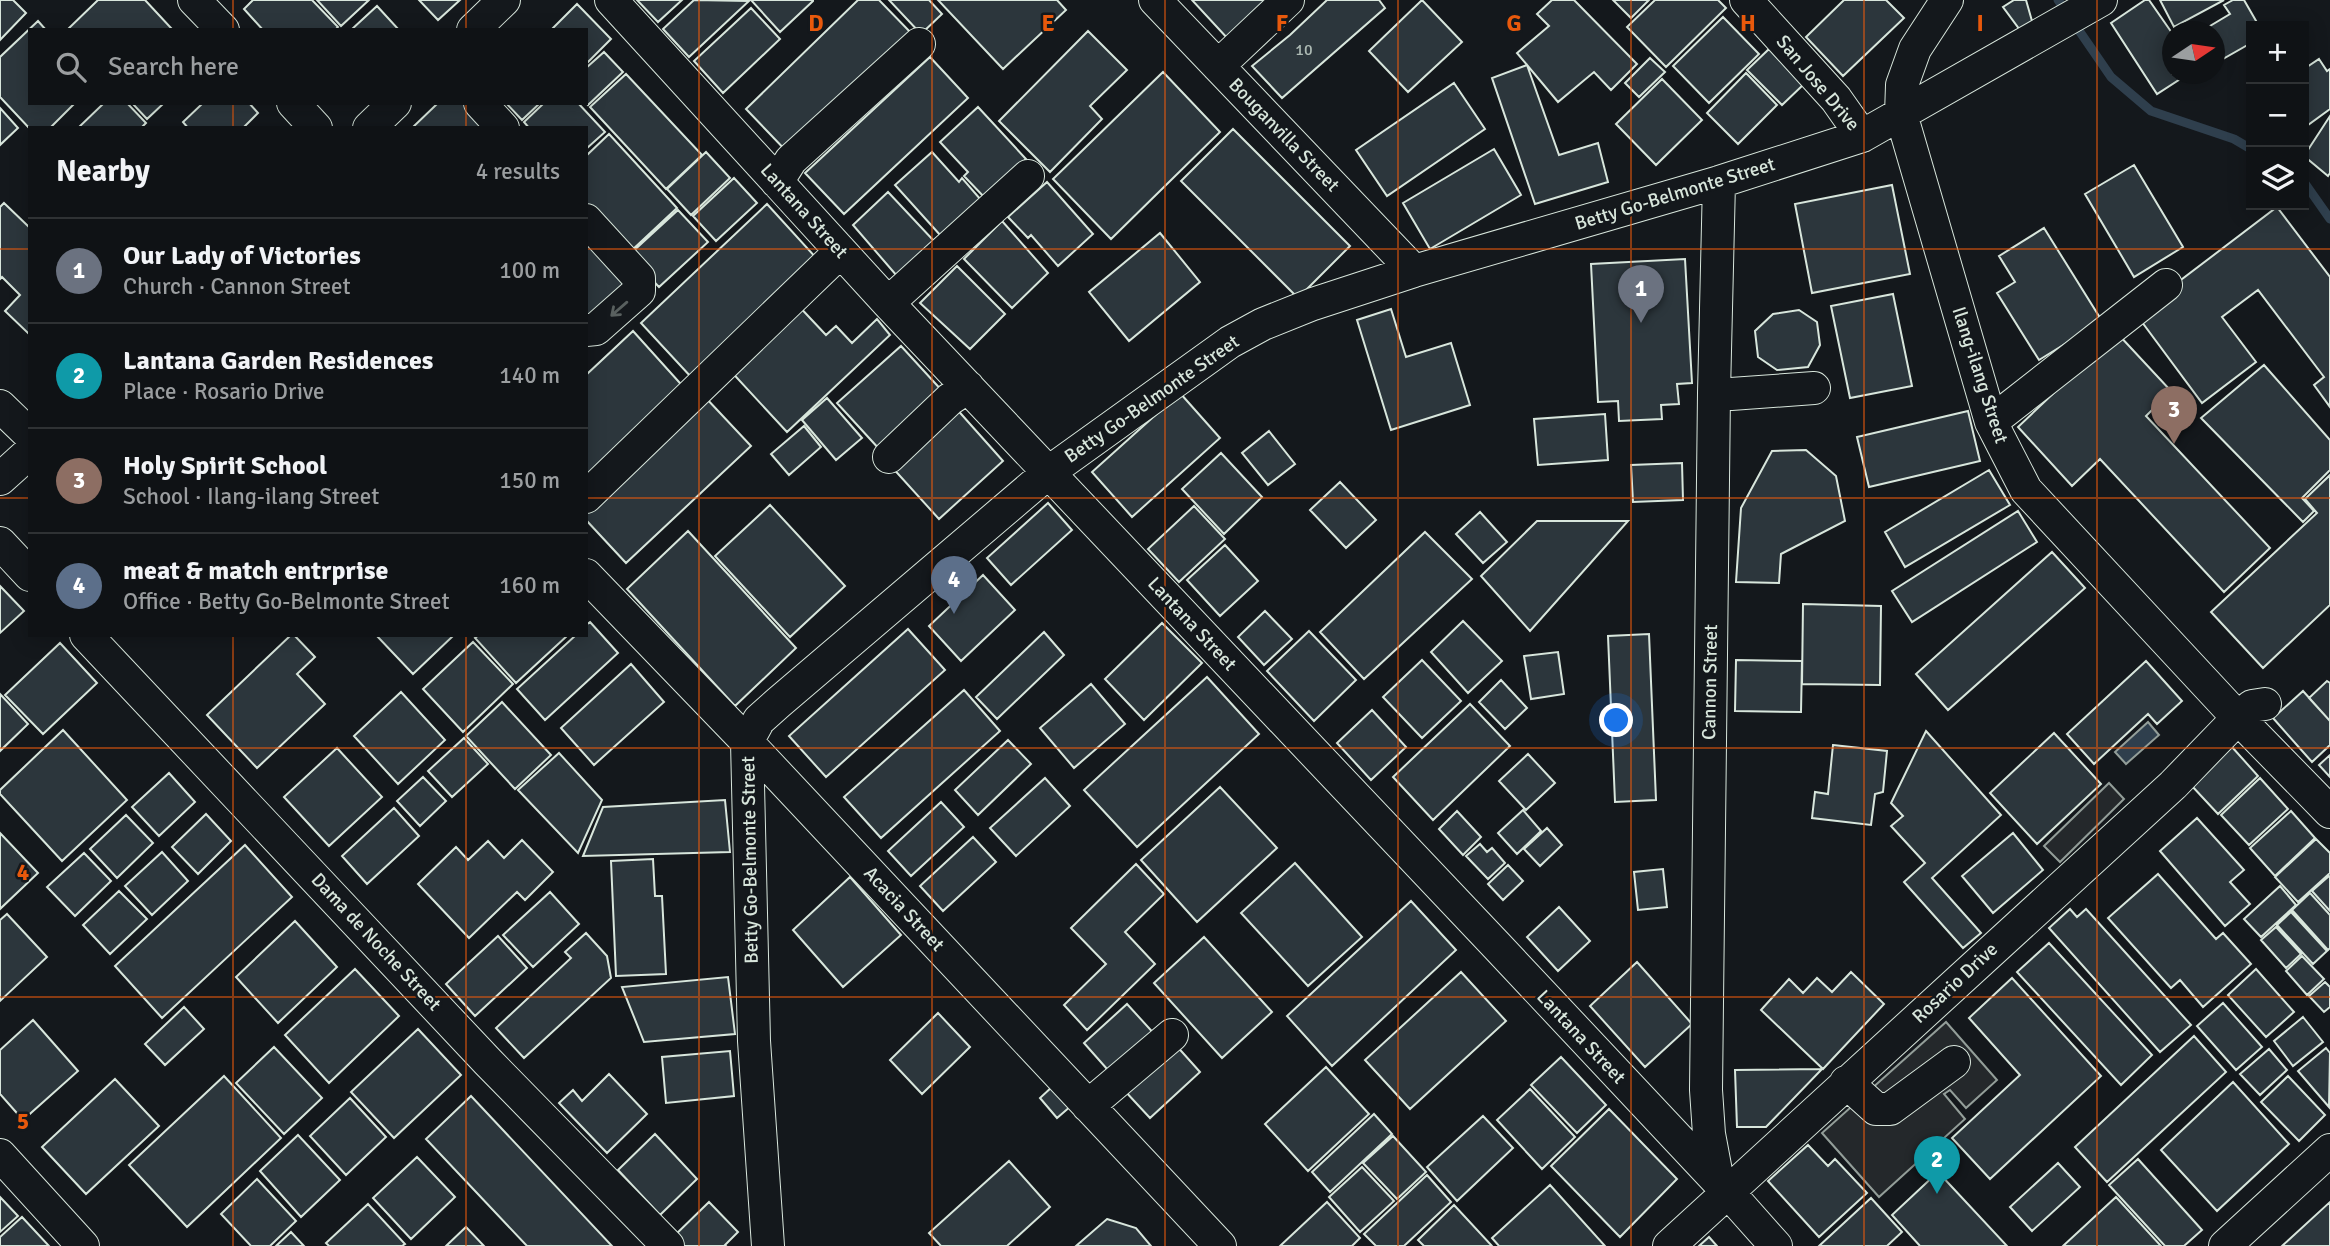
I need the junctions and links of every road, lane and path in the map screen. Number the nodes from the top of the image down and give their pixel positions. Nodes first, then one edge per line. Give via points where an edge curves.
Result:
1 (194, 0) edge
2 (504, 0) edge
3 (611, 0) edge
4 (1288, 0) edge
5 (1746, 0) edge
6 (1947, 0) edge
7 (1160, 2) edge
8 (2092, 5) edge
9 (221, 28) edge
10 (474, 28) edge
11 (919, 44) dead end
12 (1219, 66) junction
13 (295, 105) edge
14 (1901, 114) junction
15 (314, 126) edge
16 (1863, 136) junction
17 (1028, 176) dead end
18 (777, 182) junction
19 (1719, 182) junction
20 (588, 222) edge
21 (841, 252) junction
22 (1414, 271) junction
23 (2166, 285) dead end
24 (888, 303) junction
25 (588, 330) edge
26 (968, 387) junction
27 (1814, 388) dead end
28 (1714, 393) junction
29 (0, 406) edge
30 (1991, 422) junction
31 (28, 433) edge
32 (28, 454) edge
33 (889, 457) dead end
34 (1049, 472) junction
35 (0, 480) edge
36 (588, 495) edge
37 (0, 543) edge
38 (28, 573) edge
39 (588, 577) edge
40 (88, 637) edge
41 (2253, 705) junction
42 (747, 742) junction
43 (2330, 812) edge
44 (1172, 1035) dead end
45 (1954, 1062) dead end
46 (1846, 1082) junction
47 (1088, 1106) junction
48 (2330, 1150) edge
49 (0, 1155) edge
50 (1723, 1187) junction
51 (83, 1246) edge
52 (668, 1246) edge
53 (768, 1246) edge
54 (1220, 1246) edge
55 (1669, 1246) edge
56 (1776, 1246) edge
57 (2225, 1246) edge

1 - 9 street
2 - 10 street
3 - 18 street, Lantana Street
4 - 12 street
5 - 16 street, San Jose Drive via 1836,99
6 - 14 street, Ilang-ilang Street via 1915,49 1902,85
7 - 12 street, Bouganvilla Street
8 - 14 street, Betty Go-Belmonte Street
11 - 18 street via 791,160
12 - 22 street, Bouganvilla Street
13 - 15 street
14 - 16 street, Betty Go-Belmonte Street
14 - 30 street, Ilang-ilang Street
16 - 19 street, Betty Go-Belmonte Street
17 - 24 street
18 - 21 street, Lantana Street
19 - 22 street, Betty Go-Belmonte Street
19 - 28 street, Cannon Street
20 -> 25 street via 641,284 639,291 596,329
21 - 24 street, Lantana Street
21 - 36 street
22 - 34 street, Betty Go-Belmonte Street via 1313,304 1241,336
23 - 30 street
24 - 26 street, Lantana Street
26 - 33 street
26 - 34 street, Lantana Street
27 - 28 street
28 - 50 street, Cannon Street via 1706,1090 1709,1134
29 - 31 street
30 - 41 street, Ilang-ilang Street via 2026,490
32 - 35 street
34 - 42 street, Betty Go-Belmonte Street via 778,703 759,720
34 - 50 street, Lantana Street
37 - 38 street
39 - 42 street, Acacia Street
40 - 52 street, Dama de Noche Street
41 - 43 street, Ilang-ilang Street
41 - 46 street, Rosario Drive via 2178,790
42 - 47 street, Acacia Street
42 - 53 street, Betty Go-Belmonte Street via 754,1041
44 - 47 street
45 - 46 street via 1890,1109 1876,1109
46 - 50 street, Rosario Drive
47 - 54 street, Acacia Street
48 - 57 street
49 - 51 street
50 - 55 street, Rosario Drive
50 - 56 street, Lantana Street

